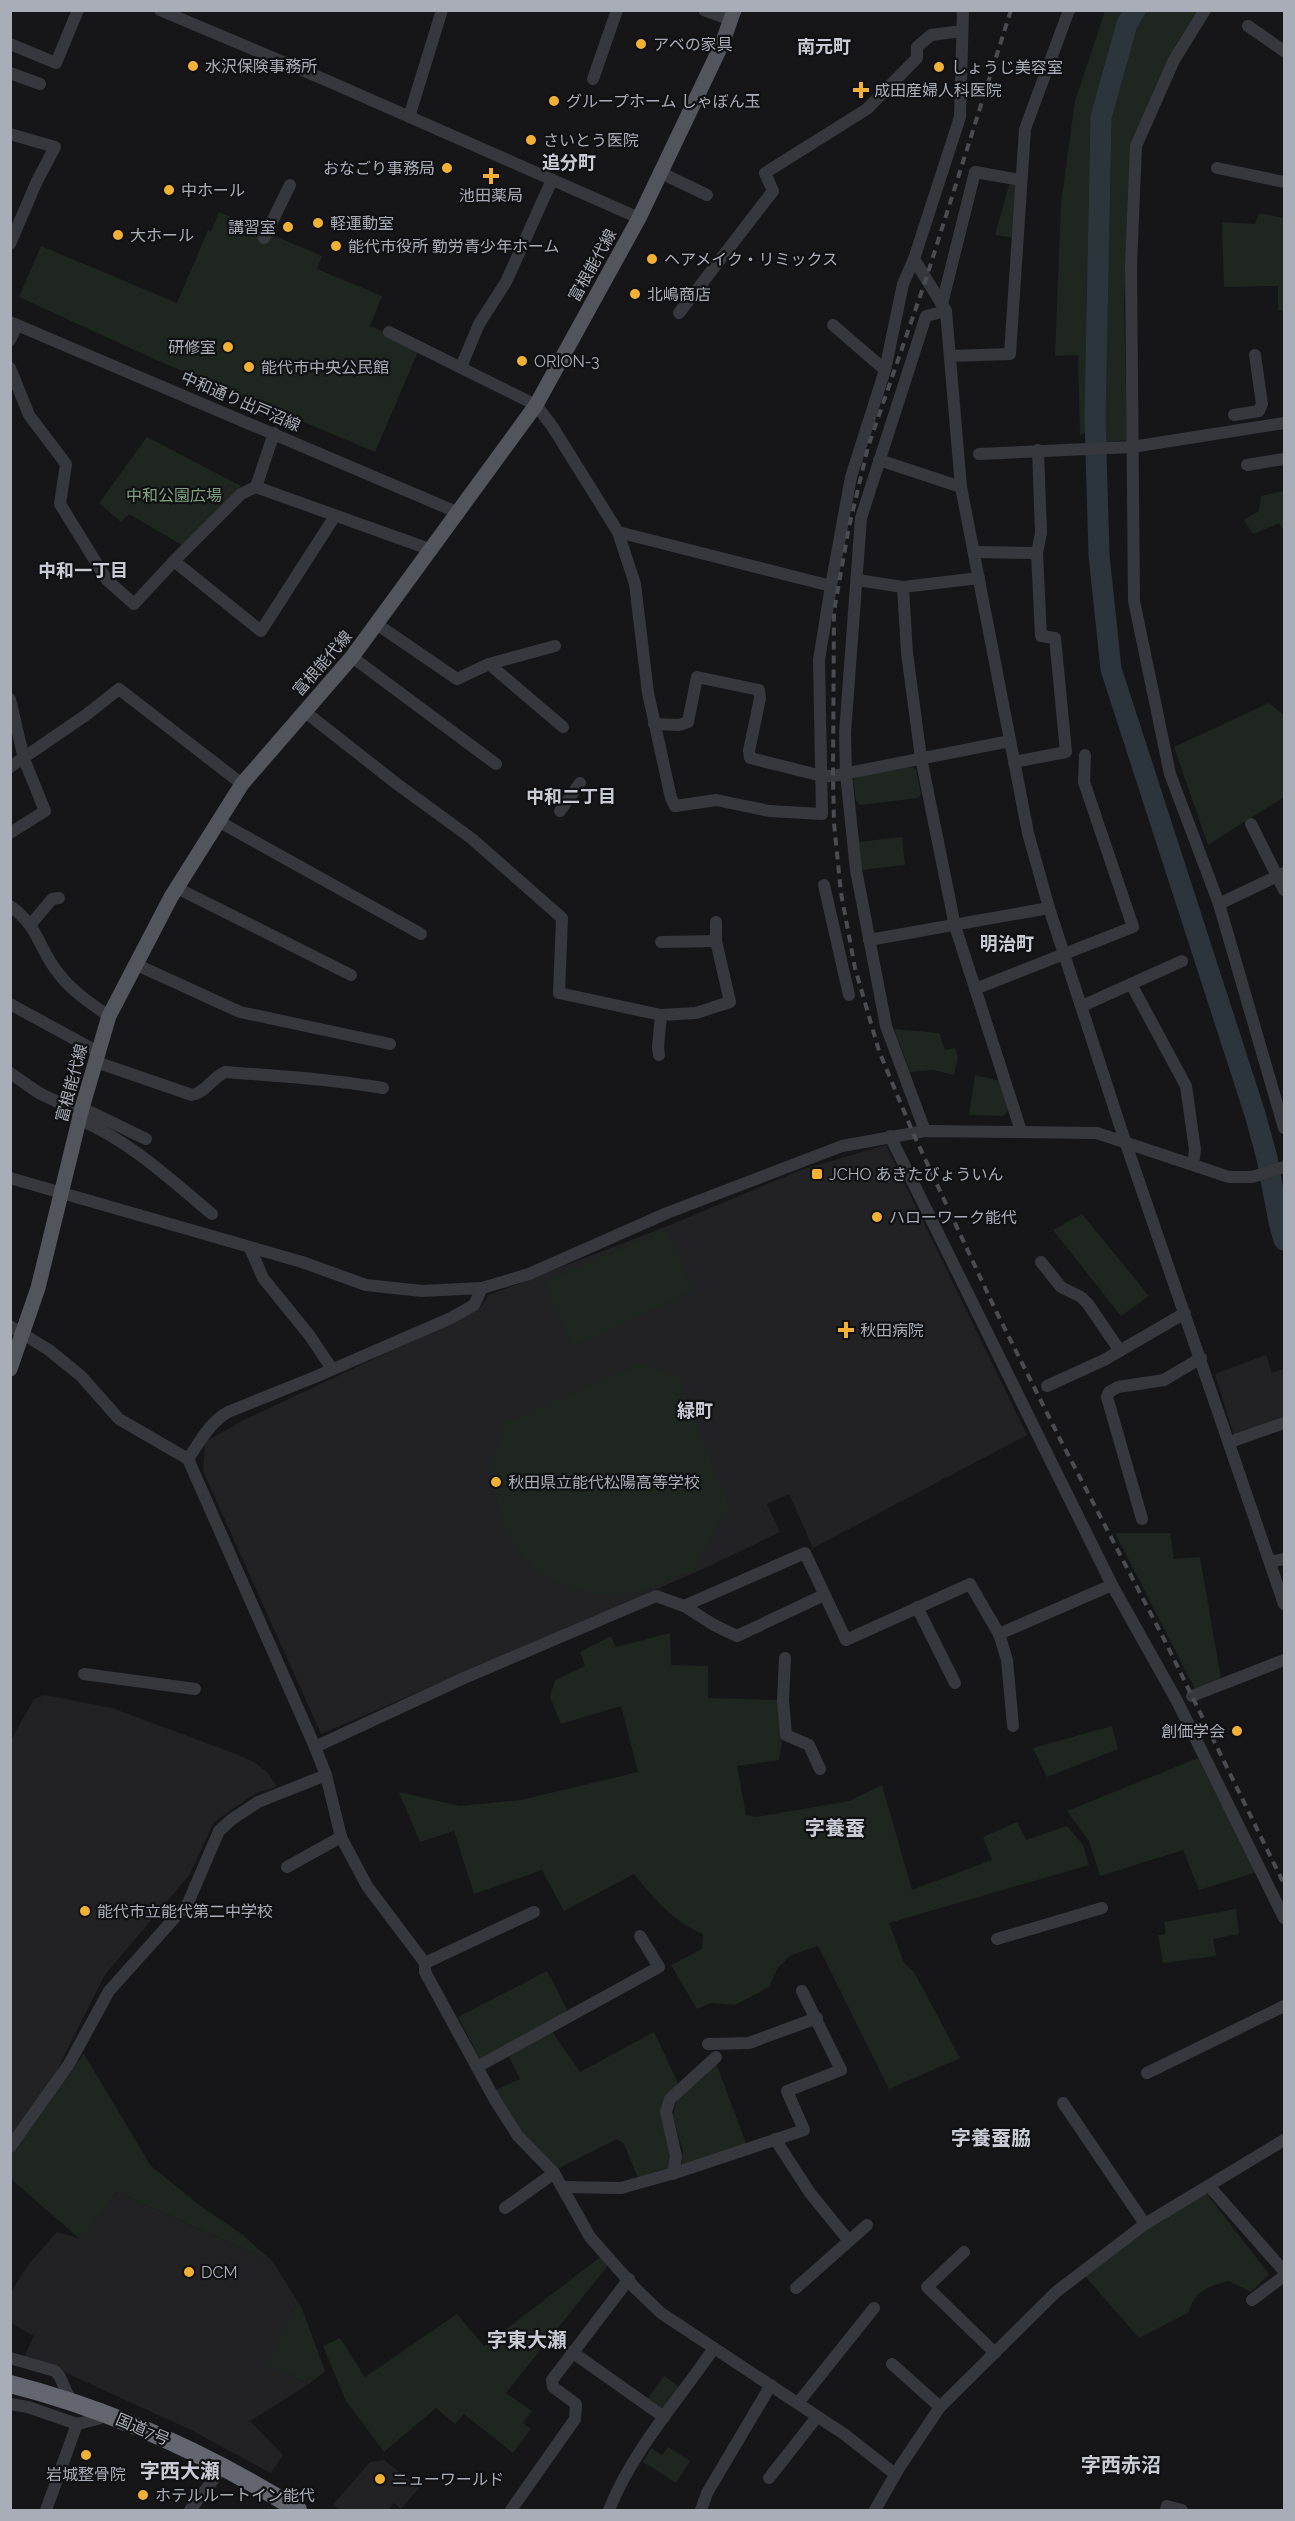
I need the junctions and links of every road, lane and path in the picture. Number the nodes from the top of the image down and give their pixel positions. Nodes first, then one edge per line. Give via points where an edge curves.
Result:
1 (78, 10) edge
2 (160, 10) edge
3 (442, 10) edge
4 (617, 10) edge
5 (704, 10) edge
6 (963, 10) edge
7 (1069, 10) edge
8 (1205, 10) edge
9 (179, 14) edge
10 (732, 15) edge
11 (1248, 26) dead end
12 (962, 31) junction
13 (10, 44) edge
14 (1284, 51) edge
15 (10, 73) edge
16 (593, 79) dead end
17 (40, 84) dead end
18 (409, 117) junction
19 (10, 134) edge
20 (1217, 168) dead end
21 (659, 172) junction
22 (552, 180) junction
23 (1021, 180) junction
24 (1284, 182) edge
25 (290, 184) dead end
26 (707, 195) dead end
27 (639, 218) junction
28 (264, 238) dead end
29 (10, 244) edge
30 (914, 259) junction
31 (944, 307) junction
32 (679, 312) dead end
33 (14, 324) edge
34 (833, 325) dead end
35 (389, 332) dead end
36 (10, 339) edge
37 (950, 356) junction
38 (1255, 356) dead end
39 (461, 367) junction
40 (10, 368) edge
41 (885, 370) junction
42 (536, 405) junction
43 (1234, 415) dead end
44 (1284, 423) edge
45 (274, 433) junction
46 (1128, 446) junction
47 (1038, 450) junction
48 (979, 454) dead end
49 (1284, 459) edge
50 (879, 460) junction
51 (1247, 465) dead end
52 (256, 487) junction
53 (961, 487) junction
54 (459, 513) junction
55 (335, 516) junction
56 (618, 532) junction
57 (432, 549) junction
58 (974, 552) junction
59 (1037, 553) junction
60 (174, 561) junction
61 (979, 578) junction
62 (857, 580) junction
63 (831, 586) junction
64 (903, 587) junction
65 (378, 625) junction
66 (555, 646) dead end
67 (352, 657) junction
68 (489, 664) junction
69 (10, 699) edge
70 (303, 711) junction
71 (654, 724) junction
72 (563, 728) dead end
73 (1010, 741) junction
74 (1085, 755) dead end
75 (921, 758) junction
76 (24, 759) junction
77 (1014, 762) junction
78 (496, 764) dead end
79 (10, 767) edge
80 (846, 774) junction
81 (822, 776) junction
82 (580, 783) dead end
83 (242, 784) junction
84 (560, 811) dead end
85 (218, 821) junction
86 (1251, 824) dead end
87 (10, 833) edge
88 (1281, 875) edge
89 (824, 885) dead end
90 (177, 888) junction
91 (1284, 890) edge
92 (59, 898) dead end
93 (1219, 904) junction
94 (10, 906) edge
95 (1049, 908) junction
96 (716, 922) dead end
97 (31, 924) junction
98 (955, 926) junction
99 (421, 933) dead end
100 (716, 940) junction
101 (869, 940) junction
102 (661, 942) dead end
103 (1065, 954) junction
104 (1182, 961) dead end
105 (135, 964) junction
106 (351, 975) dead end
107 (1131, 984) junction
108 (975, 989) junction
109 (849, 995) dead end
110 (10, 1004) edge
111 (1082, 1005) junction
112 (661, 1015) junction
113 (109, 1016) junction
114 (390, 1044) dead end
115 (659, 1055) dead end
116 (97, 1057) junction
117 (10, 1072) edge
118 (383, 1088) dead end
119 (81, 1114) junction
120 (1284, 1128) edge
121 (925, 1131) junction
122 (1021, 1131) junction
123 (890, 1136) junction
124 (146, 1139) dead end
125 (1125, 1141) junction
126 (1193, 1163) junction
127 (1284, 1167) edge
128 (10, 1178) edge
129 (63, 1194) junction
130 (212, 1214) dead end
131 (250, 1248) junction
132 (1041, 1262) dead end
133 (482, 1288) junction
134 (1185, 1313) junction
135 (17, 1330) edge
136 (1120, 1351) junction
137 (1201, 1358) junction
138 (10, 1369) edge
139 (332, 1369) junction
140 (1047, 1386) dead end
141 (1284, 1423) edge
142 (1230, 1442) junction
143 (188, 1459) junction
144 (1142, 1519) dead end
145 (1284, 1559) edge
146 (1270, 1562) junction
147 (1112, 1585) junction
148 (824, 1594) junction
149 (1284, 1604) edge
150 (684, 1606) junction
151 (917, 1607) junction
152 (999, 1634) junction
153 (785, 1658) dead end
154 (1284, 1660) edge
155 (84, 1674) dead end
156 (955, 1683) dead end
157 (195, 1689) dead end
158 (1192, 1696) dead end
159 (1013, 1726) dead end
160 (315, 1747) junction
161 (820, 1769) dead end
162 (326, 1775) junction
163 (341, 1837) junction
164 (287, 1867) dead end
165 (1102, 1908) dead end
166 (534, 1912) dead end
167 (1284, 1918) edge
168 (640, 1936) dead end
169 (997, 1939) dead end
170 (425, 1963) junction
171 (802, 1991) dead end
172 (1284, 2006) edge
173 (817, 2018) junction
174 (708, 2044) dead end
175 (716, 2057) dead end
176 (477, 2067) junction
177 (1147, 2073) dead end
178 (1063, 2103) dead end
179 (775, 2139) junction
180 (1284, 2140) edge
181 (10, 2147) edge
182 (554, 2173) junction
183 (673, 2174) junction
184 (1209, 2186) junction
185 (563, 2187) junction
186 (505, 2208) dead end
187 (1145, 2224) junction
188 (867, 2225) dead end
189 (849, 2241) junction
190 (964, 2252) dead end
191 (1284, 2271) edge
192 (1284, 2276) edge
193 (628, 2279) junction
194 (796, 2288) dead end
195 (1252, 2300) dead end
196 (874, 2308) dead end
197 (714, 2348) junction
198 (572, 2352) junction
199 (995, 2353) junction
200 (10, 2358) edge
201 (892, 2364) dead end
202 (10, 2384) edge
203 (771, 2385) junction
204 (71, 2402) junction
205 (798, 2403) junction
206 (10, 2404) edge
207 (940, 2407) junction
208 (103, 2412) junction
209 (664, 2417) junction
210 (817, 2417) junction
211 (77, 2424) junction
212 (223, 2467) junction
213 (895, 2474) junction
214 (769, 2478) dead end
215 (46, 2511) edge
216 (190, 2511) edge
217 (298, 2511) edge
218 (511, 2511) edge
219 (609, 2511) edge
220 (700, 2511) edge
221 (875, 2511) edge
222 (1166, 2511) edge
223 (1182, 2511) edge

1 - 13 street via 56,63
2 - 9 street
3 - 18 street
4 - 16 street
5 - 10 street
6 - 12 street
7 - 23 street via 1025,129
8 - 46 street via 1174,60 1136,146
9 - 18 street
10 - 21 main road, 富根能代線 via 722,44
11 - 14 street
12 - 30 street via 960,117
12 - 32 street via 931,35 917,47 917,58 867,110 765,173 773,191
15 - 17 street
18 - 22 street
19 - 29 street via 55,147
20 - 24 street
21 - 26 street
21 - 27 main road, 富根能代線
22 - 27 street
22 - 39 street via 506,282 479,324
23 - 31 street via 975,172
23 - 37 street via 1010,354
25 - 28 street
27 - 42 main road, 富根能代線
30 - 31 street
30 - 41 street via 903,284
31 - 37 street
31 - 50 street via 926,316
33 - 36 street
33 - 45 street, 中和通り出戸沼線
34 - 41 street
35 - 39 street
37 - 53 street
38 - 43 street via 1262,405 1259,411
39 - 42 street
40 - 60 street via 29,415 66,464 60,504 107,580 134,604
41 - 63 street via 851,477
42 - 54 main road, 富根能代線
42 - 56 street
44 - 46 street
45 - 52 street
45 - 54 street, 中和通り出戸沼線
46 - 47 street
46 - 93 street via 1134,601 1147,669 1170,774
47 - 48 street
47 - 59 street via 1041,533
49 - 51 street
50 - 53 street
50 - 62 street via 861,518
52 - 55 street
52 - 60 street via 241,494
53 - 58 street
54 - 57 main road, 富根能代線
55 - 57 street
55 - 60 street via 261,631
56 - 63 street
56 - 71 street via 634,584
57 - 65 main road, 富根能代線
58 - 59 street
58 - 61 street
59 - 77 street via 1041,636 1055,638 1066,752
61 - 64 street
61 - 73 street
62 - 64 street
62 - 80 street via 844,733
63 - 81 street via 819,660
64 - 75 street
65 - 67 main road, 富根能代線
65 - 68 street via 457,680
66 - 68 street
67 - 70 main road, 富根能代線
67 - 78 street
68 - 72 street
69 - 76 street
70 - 83 main road, 富根能代線
70 - 112 street via 471,838 562,918 559,993
71 - 81 street via 675,806 716,800 769,811 822,814
71 - 81 street via 688,722 697,677 759,690 750,758
73 - 75 street
73 - 77 street
74 - 103 street via 1084,782 1133,927
75 - 80 street
75 - 98 street
76 - 79 street
76 - 83 street via 119,689
76 - 87 street via 45,811
77 - 95 street
80 - 81 street
80 - 101 street via 856,870
82 - 84 street
83 - 85 main road, 富根能代線
85 - 90 main road, 富根能代線
85 - 99 street
86 - 88 street
88 - 91 street
88 - 93 street
89 - 109 street
90 - 105 main road, 富根能代線
90 - 106 street
92 - 97 street via 52,899
93 - 120 street
94 - 97 street
95 - 98 street
95 - 103 street
96 - 100 street
97 - 113 street via 58,974
98 - 101 street
98 - 108 street
100 - 102 street
100 - 112 street via 730,1002 696,1013
101 - 121 street via 886,1026
103 - 108 street
103 - 111 street
104 - 107 street
105 - 113 main road, 富根能代線
105 - 114 street via 240,1012
107 - 111 street
107 - 126 street via 1186,1086 1195,1150
108 - 122 street
110 - 116 street
111 - 125 street
112 - 115 street
113 - 116 main road, 富根能代線
116 - 118 street via 192,1095 201,1093 225,1072 337,1080
116 - 119 main road, 富根能代線
117 - 119 street via 39,1093
119 - 124 street
119 - 129 main road, 富根能代線
119 - 130 street via 149,1162
121 - 122 street
121 - 123 street
122 - 125 street via 1097,1133
123 - 133 street via 812,1157 667,1213 529,1274
123 - 147 street
125 - 126 street
125 - 134 street
126 - 127 street via 1229,1177 1252,1177
128 - 129 street
129 - 131 street
129 - 135 main road, 富根能代線
131 - 133 street via 366,1285 422,1291
131 - 139 street via 263,1278
132 - 136 street via 1061,1287 1088,1304
133 - 139 street via 474,1305
134 - 136 street
134 - 137 street
135 - 138 main road, 富根能代線
135 - 143 street via 81,1376 119,1419
136 - 140 street
137 - 142 street
137 - 144 street via 1164,1380 1109,1392 1107,1398
139 - 143 street via 218,1418
141 - 142 street
142 - 146 street
143 - 160 street
145 - 146 street
146 - 149 street
147 - 152 street
147 - 167 street via 1177,1701
148 - 150 street via 737,1636
148 - 150 street via 805,1553
148 - 151 street via 846,1640
150 - 160 street via 656,1596
151 - 152 street via 970,1584
151 - 156 street
152 - 159 street via 1007,1659
153 - 161 street via 786,1735 810,1745
154 - 158 street
155 - 157 street
160 - 162 street
162 - 163 street
162 - 181 street via 258,1802 219,1831 188,1903 109,1991 69,2064
163 - 164 street
163 - 170 street via 367,1886
165 - 169 street
166 - 170 street
168 - 176 street via 659,1967
170 - 176 street via 426,1972
171 - 173 street
172 - 177 street
173 - 174 street via 749,2043
173 - 179 street via 842,2070 787,2091 804,2130
175 - 183 street via 670,2099 666,2112 676,2156
176 - 182 street via 518,2136
178 - 187 street
179 - 183 street
179 - 189 street via 810,2193
180 - 184 street
182 - 185 street
182 - 186 street
183 - 185 street via 621,2188
184 - 187 street
184 - 191 street
185 - 193 street via 590,2237
187 - 199 street via 1056,2292
188 - 189 street
189 - 194 street
190 - 199 street via 927,2287
192 - 195 street
193 - 197 street via 661,2313
193 - 198 street
196 - 205 street
197 - 203 street
197 - 209 street
198 - 209 street
198 - 218 street via 552,2380 553,2387 576,2404 575,2419
199 - 207 street
200 - 204 street via 55,2371
201 - 207 street
202 - 204 highway, 国道7号
203 - 205 street
203 - 220 street
204 - 208 highway, 国道7号
205 - 210 street
206 - 211 street
207 - 213 street
208 - 211 street via 98,2419
208 - 212 highway, 国道7号
209 - 219 street via 618,2487
210 - 213 street
210 - 214 street
211 - 215 street
212 - 216 street
212 - 217 highway, 国道7号
213 - 221 street
222 - 223 street via 1167,2506

